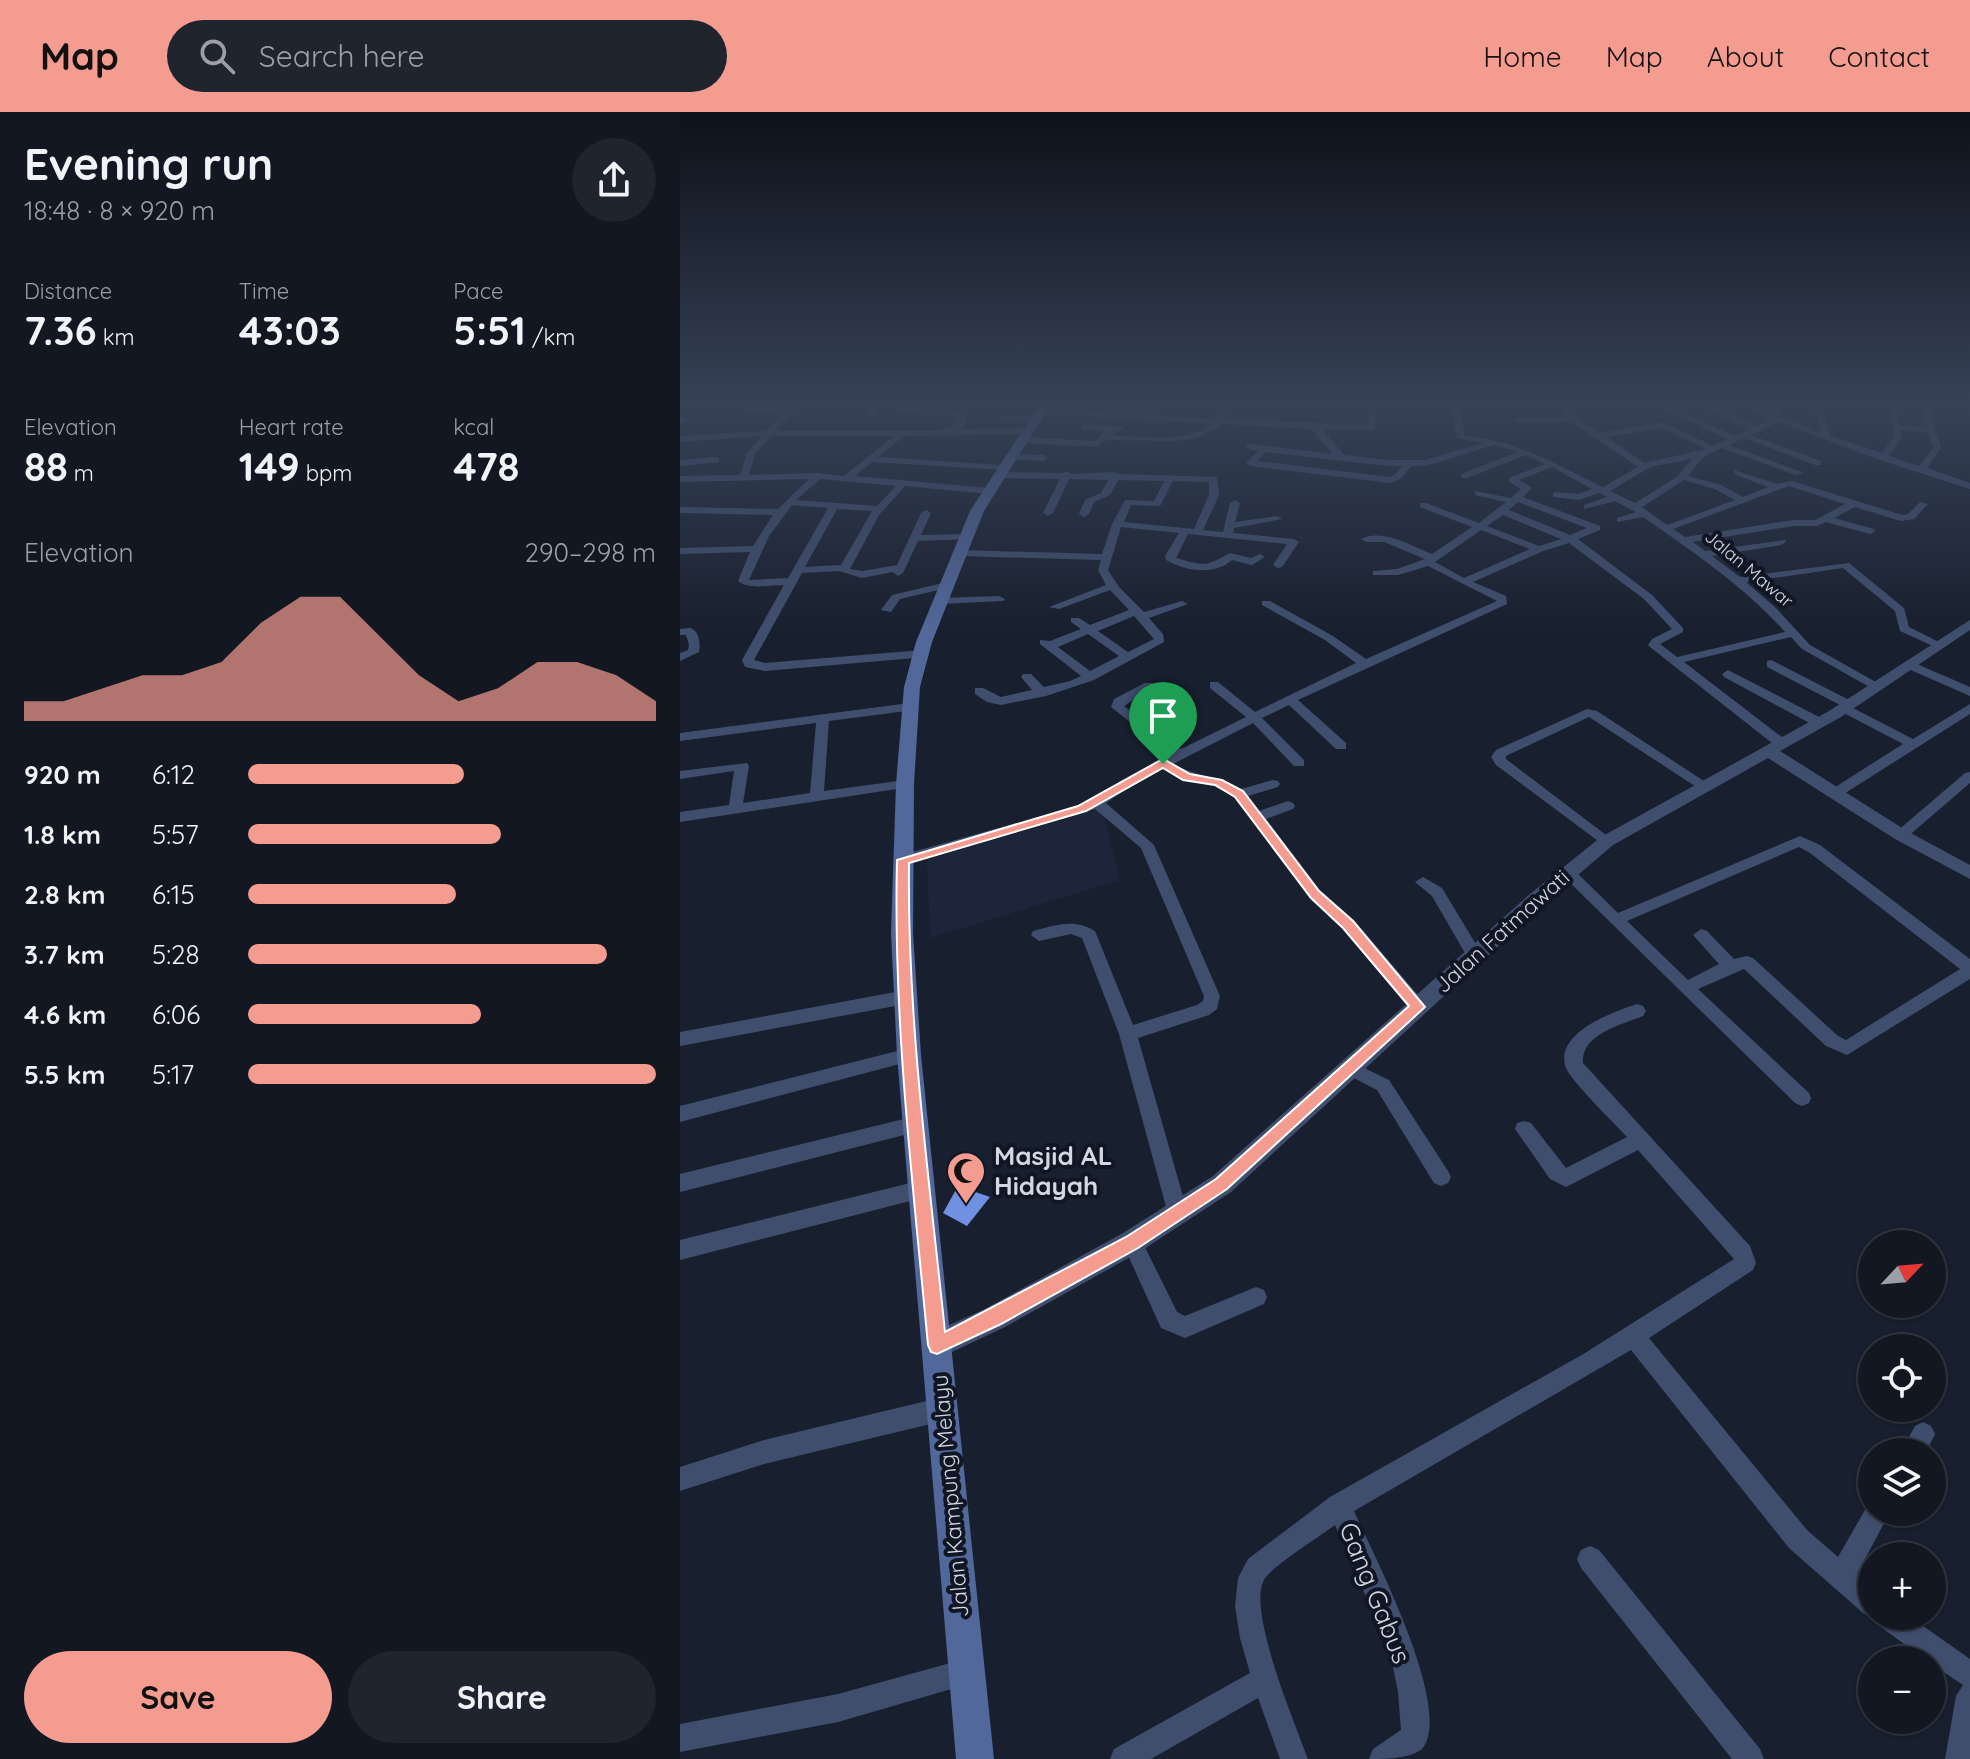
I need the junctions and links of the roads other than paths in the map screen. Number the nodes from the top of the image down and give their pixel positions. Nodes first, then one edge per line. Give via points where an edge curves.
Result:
1 (815, 479) edge
2 (857, 479) edge
3 (914, 479) edge
4 (1000, 479) edge
5 (1065, 479) edge
6 (1113, 479) edge
7 (1169, 479) edge
8 (1191, 479) edge
9 (1373, 479) joint
10 (1396, 479) edge
11 (1515, 479) edge
12 (1581, 479) edge
13 (1627, 479) edge
14 (1680, 479) edge
15 (1689, 479) edge
16 (1755, 479) edge
17 (1948, 479) edge
18 (903, 483) junction
19 (1970, 486) edge
20 (1776, 487) junction
21 (1364, 488) dead end
22 (1602, 490) junction
23 (1478, 493) dead end
24 (1556, 495) dead end
25 (1616, 497) junction
26 (1102, 499) junction
27 (1514, 499) junction
28 (1742, 500) junction
29 (788, 502) junction
30 (1128, 502) junction
31 (1235, 503) dead end
32 (1854, 503) junction
33 (1923, 504) dead end
34 (834, 505) junction
35 (1423, 505) dead end
36 (1587, 507) dead end
37 (880, 509) junction
38 (680, 510) edge
39 (1640, 510) junction
40 (1502, 511) junction
41 (780, 512) junction
42 (926, 513) dead end
43 (1048, 513) dead end
44 (1084, 514) dead end
45 (1277, 519) dead end
46 (1826, 519) junction
47 (1620, 520) dead end
48 (1117, 524) junction
49 (1479, 525) junction
50 (1667, 528) junction
51 (1870, 531) dead end
52 (1191, 532) junction
53 (1227, 535) junction
54 (915, 538) junction
55 (1366, 539) dead end
56 (1570, 539) junction
57 (1687, 540) junction
58 (1781, 542) dead end
59 (964, 545) junction
60 (754, 549) junction
61 (1539, 549) junction
62 (680, 551) edge
63 (1704, 554) junction
64 (1105, 557) junction
65 (1260, 557) dead end
66 (1430, 560) junction
67 (1278, 565) dead end
68 (842, 569) junction
69 (1377, 573) dead end
70 (794, 576) junction
71 (1738, 580) junction
72 (1464, 582) junction
73 (1112, 586) junction
74 (944, 593) junction
75 (999, 599) dead end
76 (1266, 603) dead end
77 (1182, 604) dead end
78 (1055, 607) dead end
79 (887, 610) dead end
80 (1137, 614) junction
81 (1075, 620) dead end
82 (1970, 625) edge
83 (1088, 630) junction
84 (680, 632) edge
85 (1794, 633) junction
86 (1939, 645) junction
87 (922, 654) junction
88 (680, 657) edge
89 (1128, 657) junction
90 (1674, 661) junction
91 (1365, 664) junction
92 (1771, 664) dead end
93 (1910, 665) junction
94 (1728, 674) dead end
95 (1027, 677) dead end
96 (1090, 677) junction
97 (1214, 685) dead end
98 (1149, 686) dead end
99 (1877, 686) junction
100 (979, 691) dead end
101 (1970, 692) edge
102 (1042, 693) junction
103 (1290, 699) junction
104 (1846, 706) junction
105 (910, 707) junction
106 (1970, 708) edge
107 (1254, 717) junction
108 (823, 719) junction
109 (1820, 723) junction
110 (680, 737) edge
111 (1913, 744) junction
112 (1341, 746) dead end
113 (1776, 748) junction
114 (1180, 755) junction
115 (1299, 763) dead end
116 (1163, 764) junction
117 (680, 775) edge
118 (1970, 776) edge
119 (905, 784) junction
120 (1273, 784) dead end
121 (1706, 787) junction
122 (1239, 794) junction
123 (1834, 794) junction
124 (817, 797) junction
125 (1097, 803) junction
126 (1288, 806) dead end
127 (735, 809) junction
128 (680, 817) edge
129 (1257, 817) junction
130 (1901, 835) junction
131 (1607, 841) junction
132 (903, 860) junction
133 (1568, 873) junction
134 (1970, 873) edge
135 (1423, 882) dead end
136 (1618, 919) junction
137 (1039, 935) dead end
138 (1701, 935) dead end
139 (1475, 956) junction
140 (1731, 966) junction
141 (1970, 969) edge
142 (1686, 988) junction
143 (906, 997) junction
144 (1418, 1007) junction
145 (1637, 1011) dead end
146 (1128, 1034) junction
147 (680, 1039) edge
148 (909, 1055) junction
149 (1352, 1069) junction
150 (1802, 1098) dead end
151 (680, 1114) edge
152 (916, 1124) junction
153 (1524, 1129) dead end
154 (1640, 1140) junction
155 (1441, 1177) dead end
156 (680, 1183) edge
157 (922, 1189) junction
158 (1178, 1214) junction
159 (1132, 1242) junction
160 (680, 1250) edge
161 (1256, 1297) dead end
162 (1633, 1335) junction
163 (937, 1345) junction
164 (943, 1409) junction
165 (680, 1479) edge
166 (1339, 1506) junction
167 (1870, 1526) edge
168 (1590, 1559) dead end
169 (1841, 1577) junction
170 (1858, 1592) edge
171 (1907, 1630) edge
172 (965, 1672) junction
173 (1970, 1675) edge
174 (1265, 1679) junction
175 (1970, 1696) edge
176 (680, 1738) edge
177 (975, 1759) edge
178 (1124, 1759) edge
179 (1294, 1759) edge
180 (1383, 1759) edge
181 (1750, 1759) edge
182 (1959, 1759) edge

1 - 29 street
2 - 18 street
3 - 18 street
4 - 59 main road, Jalan Kampung Melayu
5 - 43 street
6 - 26 street
7 - 30 street via 1157,504
8 - 52 street via 1215,481 1214,495
9 - 10 street
9 - 21 street
11 - 27 street via 1527,486
12 - 22 street, Jalan Mawar
13 - 22 street
14 - 39 street
15 - 28 street
16 - 20 street
17 - 19 street
18 - 37 street
20 - 28 street
20 - 32 street via 1792,483
22 - 24 street via 1579,497
22 - 25 street, Jalan Mawar
23 - 27 street
25 - 36 street
25 - 39 street, Jalan Mawar
26 - 30 street
26 - 44 street via 1090,500
27 - 40 street
27 - 56 street via 1596,527
28 - 50 street
29 - 34 street
29 - 41 street
30 - 48 street
31 - 53 street
32 - 33 street via 1905,519
32 - 46 street
34 - 37 street
34 - 70 street
35 - 49 street
37 - 68 street
38 - 41 street
39 - 47 street
39 - 50 street, Jalan Mawar
40 - 49 street
40 - 56 street
41 - 60 street
42 - 54 street
45 - 53 street
46 - 51 street
46 - 57 street
48 - 52 street
48 - 64 street
49 - 61 street
49 - 66 street
50 - 57 street, Jalan Mawar
52 - 53 street
52 - 65 street via 1171,560 1214,569 1230,556 1252,562
53 - 67 street via 1294,542
54 - 59 street
54 - 68 street via 899,570 857,574
55 - 66 street via 1385,539
56 - 61 street
56 - 90 street via 1648,597 1678,629 1654,643
57 - 63 street, Jalan Mawar
58 - 63 street
59 - 64 street
59 - 74 main road, Jalan Kampung Melayu
60 - 62 street
60 - 70 street via 743,582
61 - 72 street
63 - 71 street, Jalan Mawar
64 - 73 street via 1104,574
66 - 69 street
66 - 72 street
68 - 70 street
70 - 87 street via 749,664
71 - 85 street, Jalan Mawar
71 - 86 street via 1843,565 1900,610 1904,629
72 - 91 street via 1504,601
73 - 78 street
73 - 80 street
74 - 75 street
74 - 79 street via 896,597
74 - 87 main road, Jalan Kampung Melayu
76 - 91 street
77 - 80 street
80 - 83 street
80 - 89 street via 1162,637
81 - 83 street
82 - 86 street, Jalan Fatmawati
83 - 89 street
83 - 96 street via 1045,643
84 - 88 street via 690,631 695,645 693,652
85 - 90 street
85 - 99 street, Jalan Mawar via 1806,647
86 - 93 street, Jalan Fatmawati
87 - 105 main road, Jalan Kampung Melayu
89 - 96 street
90 - 113 street
91 - 103 street
92 - 104 street
93 - 99 street, Jalan Fatmawati
93 - 101 street
94 - 109 street
95 - 102 street
96 - 102 street
97 - 107 street
98 - 114 street via 1117,707
99 - 104 street, Jalan Fatmawati
100 - 102 street via 1001,701
103 - 107 street
103 - 112 street
104 - 109 street, Jalan Fatmawati
104 - 111 street
105 - 108 street
105 - 119 main road, Jalan Kampung Melayu
106 - 111 street
107 - 114 street
107 - 115 street
108 - 110 street
108 - 124 street
109 - 113 street, Jalan Fatmawati
111 - 123 street
113 - 121 street, Jalan Fatmawati
113 - 123 street
114 - 116 street
116 - 122 street
116 - 125 street
117 - 127 street via 742,766
118 - 130 street
119 - 124 street
119 - 132 main road, Jalan Kampung Melayu
120 - 122 street
121 - 131 street, Jalan Fatmawati
121 - 131 street via 1587,713 1498,757
122 - 129 street
123 - 130 street
124 - 127 street
125 - 132 street
125 - 146 street via 1151,853 1212,996 1203,1010
126 - 129 street
127 - 128 street
129 - 144 street via 1315,894 1348,924
130 - 134 street
131 - 133 street, Jalan Fatmawati
132 - 143 main road, Jalan Kampung Melayu
133 - 136 street
133 - 139 street, Jalan Fatmawati
135 - 139 street via 1437,892
136 - 141 street via 1800,841
136 - 142 street
137 - 146 street via 1066,928 1089,935
138 - 140 street
139 - 144 street, Jalan Fatmawati
140 - 141 street via 1752,964 1832,1041 1847,1048
140 - 142 street
142 - 150 street
143 - 147 street
143 - 148 main road, Jalan Kampung Melayu
144 - 149 street, Jalan Fatmawati
145 - 154 street via 1583,1037 1571,1054 1574,1066
146 - 158 street
148 - 151 street
148 - 152 main road, Jalan Kampung Melayu
149 - 155 street via 1383,1085
149 - 158 street, Jalan Fatmawati via 1239,1171
152 - 156 street
152 - 157 main road, Jalan Kampung Melayu
153 - 154 street via 1566,1178
154 - 162 street via 1748,1261
157 - 160 street
157 - 163 main road, Jalan Kampung Melayu
158 - 159 street, Jalan Fatmawati
159 - 161 street via 1169,1320 1185,1327
159 - 163 street, Jalan Fatmawati
162 - 166 street
162 - 169 street via 1798,1539
163 - 164 main road, Jalan Kampung Melayu
164 - 165 street via 764,1452
164 - 172 main road, Jalan Kampung Melayu
166 - 174 street via 1251,1575 1250,1616
166 - 180 street, Gang Gabus via 1403,1651 1412,1692 1412,1739
167 - 169 street
168 - 181 street
169 - 170 street
171 - 173 street
172 - 176 street via 838,1708
172 - 177 main road, Jalan Kampung Melayu
174 - 178 street
174 - 179 street
175 - 182 street

